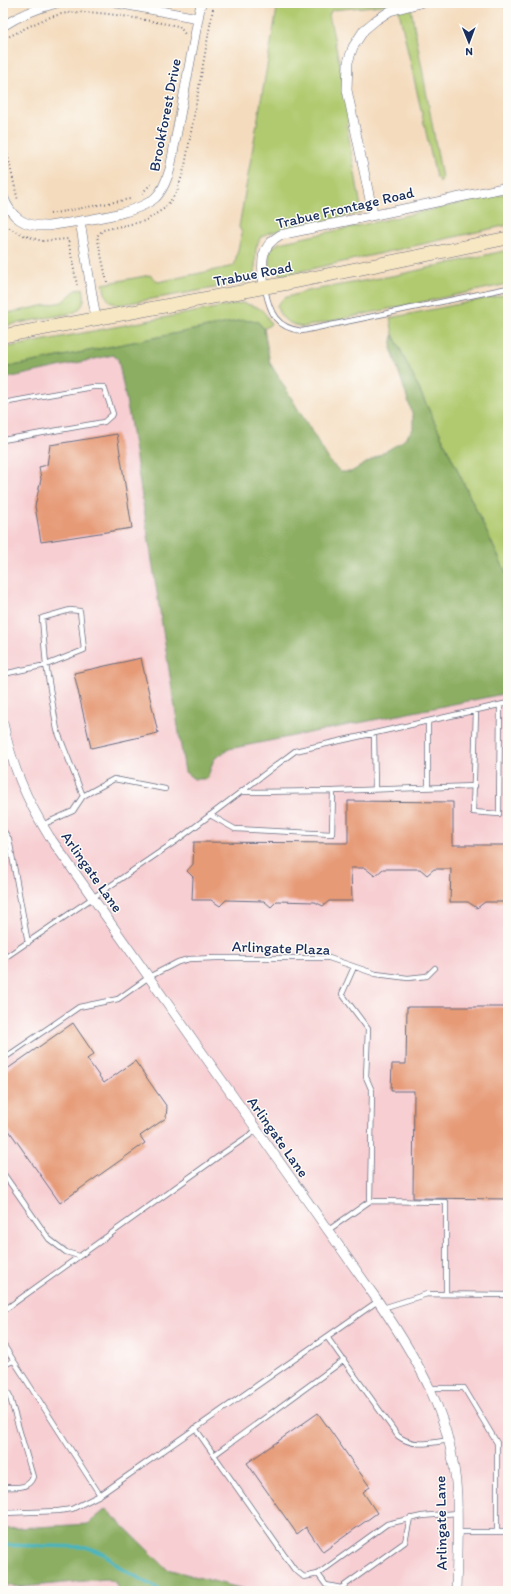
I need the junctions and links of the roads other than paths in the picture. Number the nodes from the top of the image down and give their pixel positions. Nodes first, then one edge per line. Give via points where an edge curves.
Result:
1 (57, 3) edge
2 (117, 3) edge
3 (201, 3) edge
4 (420, 3) edge
5 (505, 3) edge
6 (508, 4) edge
7 (198, 18) junction
8 (3, 26) edge
9 (508, 187) edge
10 (3, 196) edge
11 (373, 214) junction
12 (80, 221) junction
13 (508, 238) edge
14 (264, 288) junction
15 (508, 288) edge
16 (96, 319) junction
17 (3, 336) edge
18 (3, 403) edge
19 (3, 440) edge
20 (46, 665) junction
21 (3, 674) edge
22 (508, 703) edge
23 (500, 704) junction
24 (476, 710) junction
25 (428, 721) junction
26 (3, 724) edge
27 (374, 733) junction
28 (475, 786) junction
29 (428, 787) junction
30 (165, 789) dead end
31 (375, 789) junction
32 (333, 791) junction
33 (241, 792) junction
34 (83, 796) junction
35 (210, 815) junction
36 (42, 826) junction
37 (3, 830) edge
38 (92, 898) junction
39 (28, 943) junction
40 (3, 959) edge
41 (354, 967) junction
42 (435, 968) dead end
43 (149, 977) junction
44 (3, 1059) edge
45 (257, 1130) junction
46 (3, 1173) edge
47 (370, 1201) junction
48 (327, 1231) junction
49 (80, 1256) junction
50 (446, 1294) junction
51 (508, 1295) edge
52 (380, 1304) junction
53 (3, 1311) edge
54 (327, 1337) junction
55 (3, 1344) edge
56 (344, 1360) junction
57 (14, 1361) junction
58 (3, 1365) edge
59 (431, 1388) junction
60 (3, 1390) edge
61 (195, 1428) junction
62 (449, 1440) junction
63 (214, 1455) junction
64 (3, 1487) edge
65 (100, 1495) junction
66 (3, 1513) edge
67 (457, 1513) junction
68 (410, 1518) junction
69 (457, 1532) junction
70 (497, 1532) junction
71 (508, 1532) edge
72 (318, 1574) junction
73 (456, 1591) edge

1 - 8 street via 38,8
2 - 7 street
3 - 7 street, Brookforest Drive
4 - 11 street via 390,11 376,20 364,30 353,47 348,62 347,90
5 - 6 street
7 - 12 street, Brookforest Drive via 170,169 162,189 156,198 137,209
9 - 11 street, Trabue Frontage Road
10 - 12 street, Brookforest Drive via 11,212 28,224 38,227
11 - 14 street, Trabue Frontage Road via 287,233 268,243 262,262
12 - 16 street
13 - 14 main road, Trabue Road
14 - 15 lane, Trabue Frontage Road via 269,305 280,324 292,330 302,331
14 - 16 main road, Trabue Road
16 - 17 main road, Trabue Road
18 - 19 lane via 104,387 113,414 104,422
20 - 20 lane via 84,650 80,611 70,610 42,618
20 - 21 lane
20 - 34 lane via 57,730
22 - 23 lane
23 - 24 lane
23 - 28 lane via 498,814 473,812
24 - 25 lane
24 - 28 lane
25 - 27 lane
25 - 29 lane
26 - 36 street, Arlingate Lane via 18,779
27 - 31 lane
27 - 33 lane via 295,751
28 - 29 lane
29 - 31 lane
30 - 34 lane via 114,779
31 - 32 lane
32 - 33 lane
32 - 35 lane via 332,834 235,829
33 - 35 lane
34 - 36 lane via 73,811
35 - 38 lane
36 - 38 street, Arlingate Lane
37 - 39 lane via 9,839
38 - 39 lane
38 - 43 street, Arlingate Lane
39 - 40 lane
41 - 42 lane, Arlingate Plaza via 376,974 408,978 427,976
41 - 43 lane, Arlingate Plaza via 328,958 204,958 178,962
41 - 47 lane via 342,994 368,1029 366,1077 372,1091
43 - 44 lane, Arlingate Plaza via 118,999 70,1011
43 - 45 street, Arlingate Lane
45 - 48 street, Arlingate Lane
45 - 49 lane
46 - 49 lane via 49,1239 66,1252
47 - 48 lane
47 - 50 lane via 446,1202
48 - 52 street, Arlingate Lane
49 - 53 lane
50 - 51 lane
50 - 52 lane via 426,1294
52 - 54 lane
52 - 59 street, Arlingate Lane via 404,1339
54 - 56 lane
54 - 61 lane
55 - 57 lane
56 - 62 lane via 398,1436 420,1444
56 - 63 lane
57 - 58 lane
57 - 65 lane
59 - 62 street, Arlingate Lane
59 - 70 lane via 464,1388 497,1443
60 - 64 lane via 9,1394 33,1477 24,1487
61 - 63 lane
61 - 65 lane
62 - 67 street, Arlingate Lane
63 - 72 lane via 294,1569 304,1577
65 - 66 lane via 72,1509
67 - 68 lane
67 - 69 street, Arlingate Lane
68 - 72 lane via 387,1524
68 - 72 lane via 405,1542 341,1588 326,1585
69 - 70 lane
69 - 73 street, Arlingate Lane
70 - 71 lane

